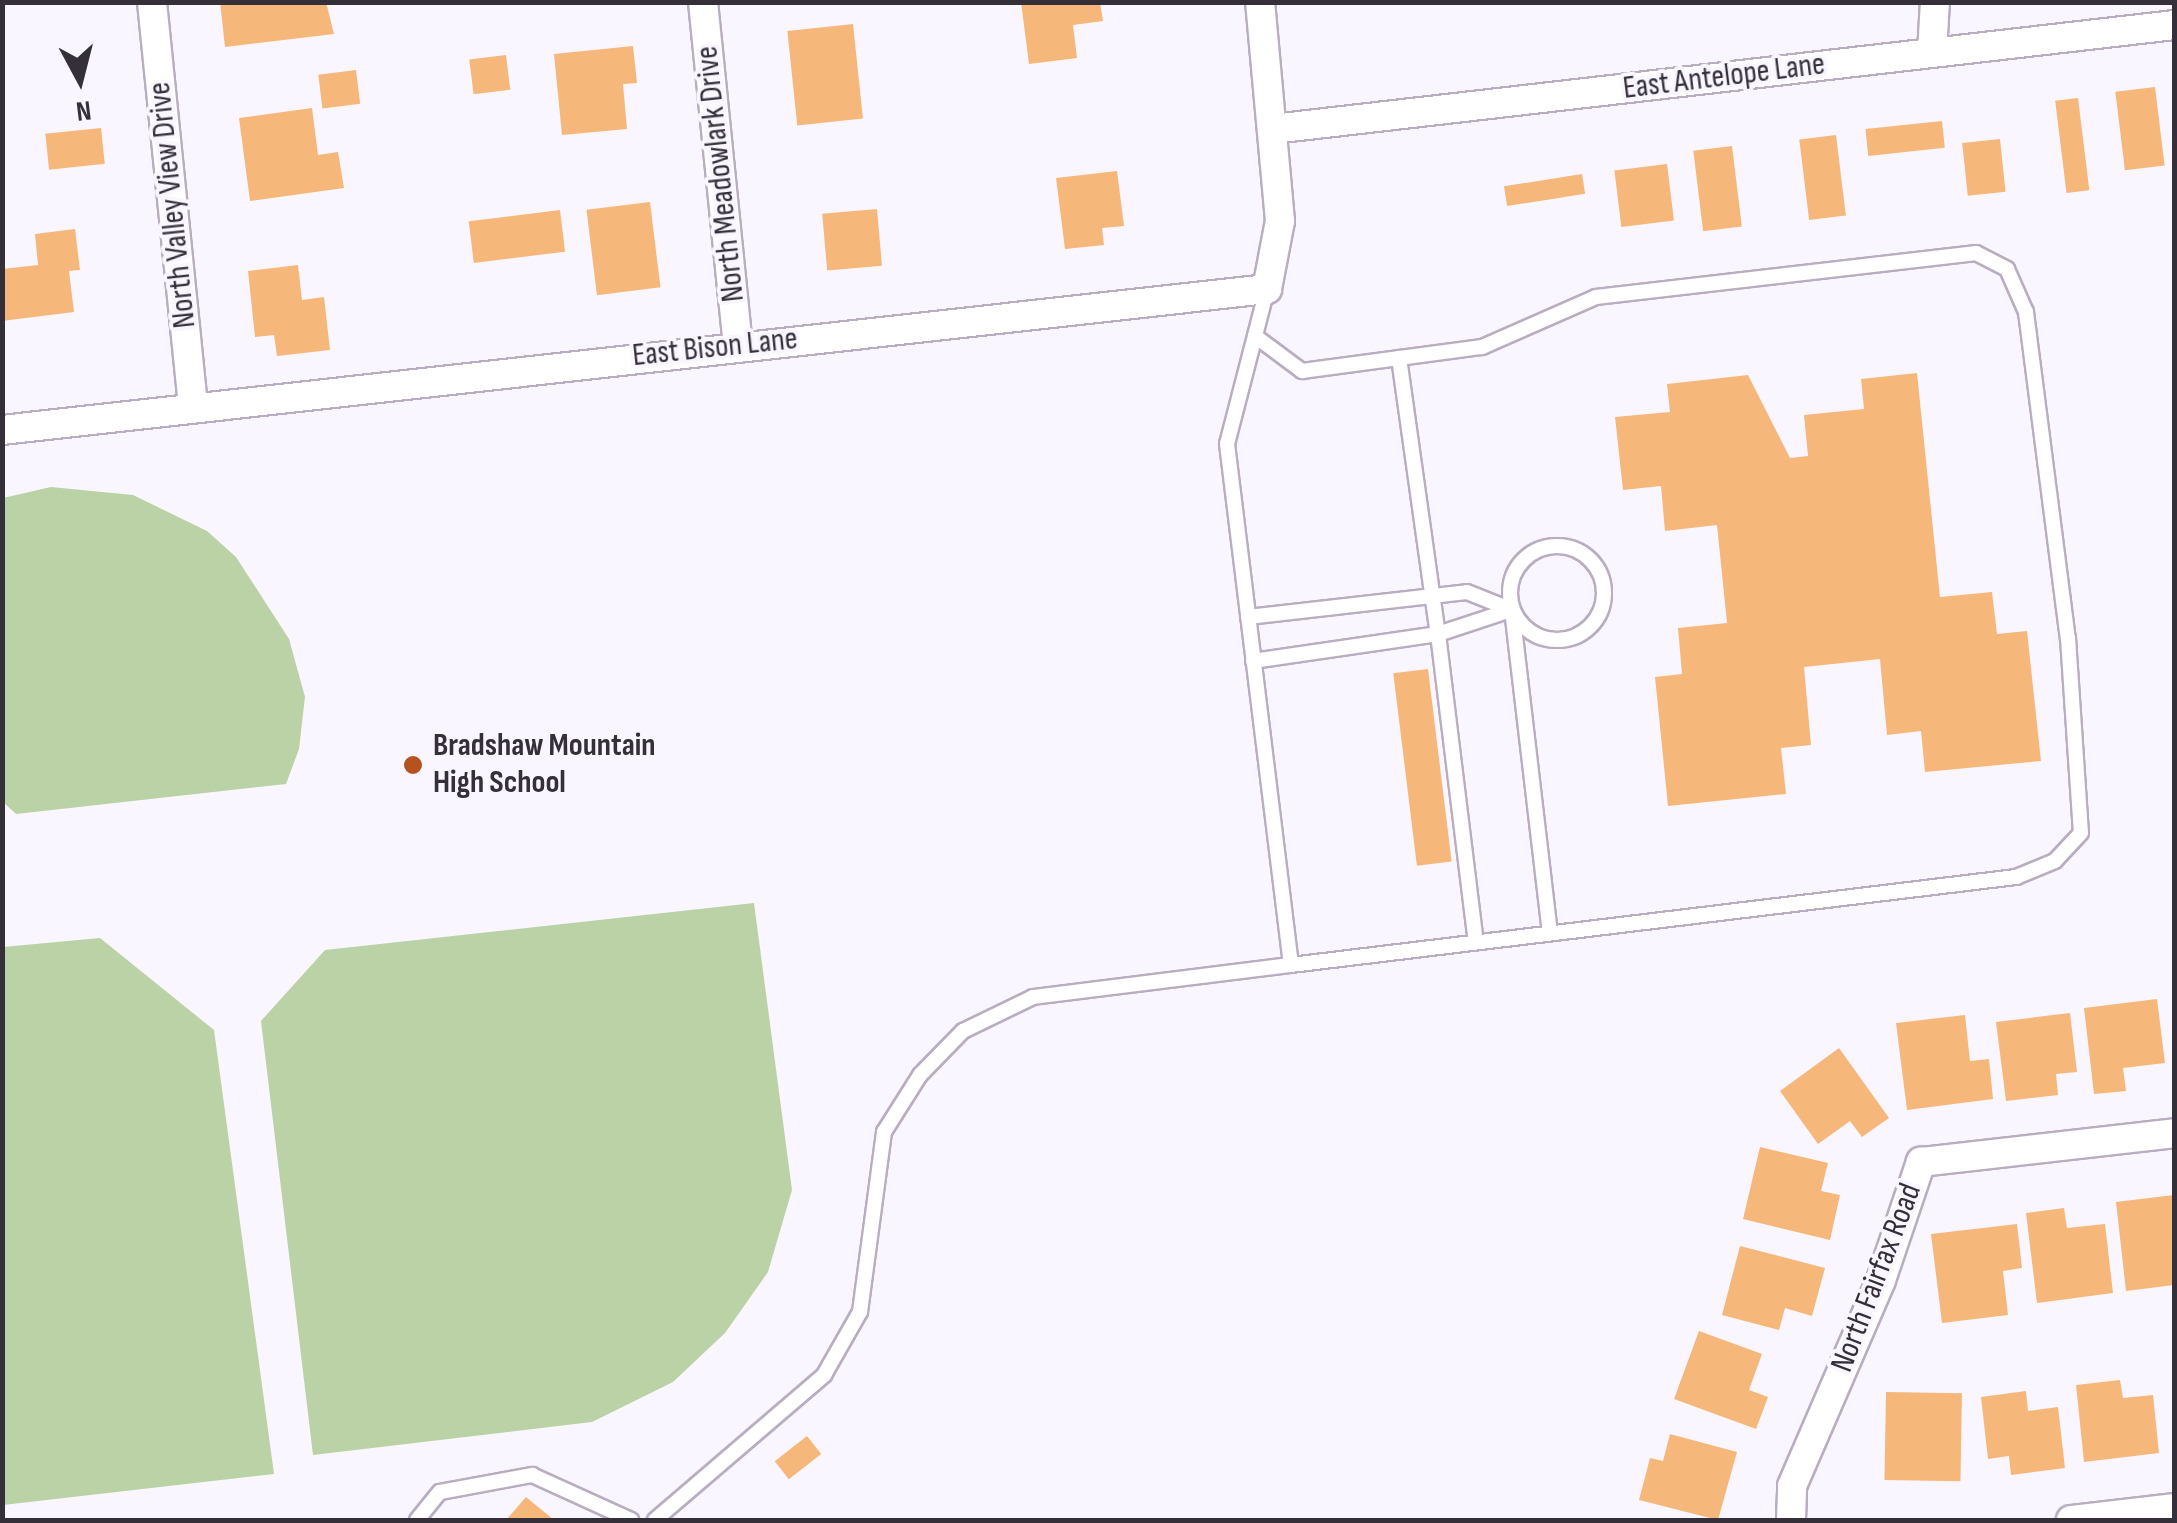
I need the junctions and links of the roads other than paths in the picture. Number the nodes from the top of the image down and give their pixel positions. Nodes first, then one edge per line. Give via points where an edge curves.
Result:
1 (152, 2) edge
2 (704, 2) edge
3 (1260, 2) edge
4 (1935, 2) edge
5 (2174, 25) edge
6 (1932, 52) junction
7 (1274, 129) junction
8 (1267, 289) junction
9 (1255, 336) junction
10 (738, 346) junction
11 (1399, 358) junction
12 (193, 407) junction
13 (2, 430) edge
14 (1431, 596) junction
15 (1512, 610) junction
16 (1248, 617) junction
17 (1438, 634) junction
18 (1253, 661) junction
19 (1550, 933) junction
20 (1476, 942) junction
21 (1290, 964) junction
22 (2174, 1134) edge
23 (2165, 1512) edge
24 (417, 1520) edge
25 (631, 1520) edge
26 (656, 1520) edge
27 (1791, 1520) edge
28 (2071, 1520) edge

1 - 12 street, North Valley View Drive
2 - 10 street, North Meadowlark Drive
3 - 7 street
4 - 6 street
5 - 6 street, East Antelope Lane
6 - 7 street, East Antelope Lane
7 - 8 street via 1280,222
8 - 9 lane
8 - 10 street, East Bison Lane
9 - 11 lane via 1302,371
9 - 16 lane via 1227,444
10 - 12 street, East Bison Lane
11 - 14 lane
11 - 19 lane via 1482,347 1596,297 1976,253 2007,269 2026,312 2068,638 2081,833 2055,861 2016,876
12 - 13 street, East Bison Lane
14 - 15 lane via 1467,592
14 - 16 lane
14 - 17 lane
15 - 15 lane via 1532,634 1564,640 1579,635 1601,612 1603,581 1573,548 1542,548 1511,580
15 - 17 lane
15 - 19 lane
16 - 18 lane
17 - 18 lane
17 - 20 lane
18 - 21 lane
19 - 20 lane
20 - 21 lane
21 - 26 lane via 1033,997 963,1031 920,1075 884,1132 860,1312 824,1375
22 - 27 street, North Fairfax Road via 1921,1162 1881,1280 1792,1486
23 - 28 street
24 - 25 lane via 440,1492 532,1476

